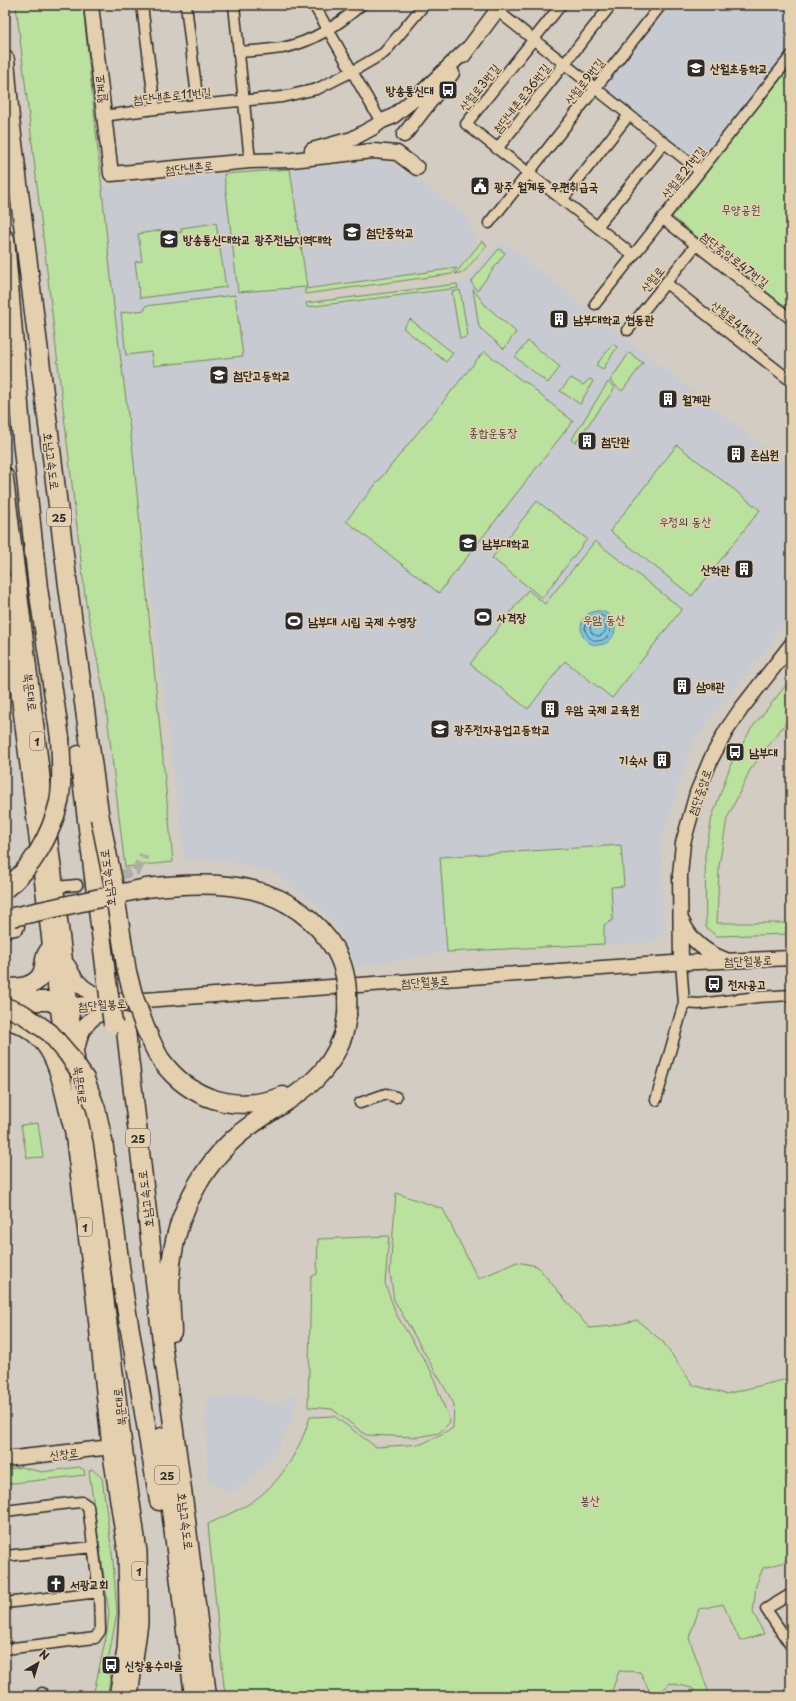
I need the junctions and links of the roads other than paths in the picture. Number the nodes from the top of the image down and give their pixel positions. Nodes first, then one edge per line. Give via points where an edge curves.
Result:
1 (91, 5) edge
2 (142, 5) edge
3 (186, 5) edge
4 (234, 5) edge
5 (314, 5) edge
6 (361, 5) edge
7 (424, 5) edge
8 (561, 5) edge
9 (611, 5) edge
10 (661, 5) edge
11 (496, 7) edge
12 (329, 30) junction
13 (534, 40) junction
14 (467, 49) junction
15 (239, 52) junction
16 (791, 56) edge
17 (5, 60) edge
18 (564, 64) junction
19 (353, 71) junction
20 (595, 88) junction
21 (244, 102) junction
22 (198, 105) junction
23 (155, 109) junction
24 (629, 115) junction
25 (103, 116) junction
26 (381, 123) junction
27 (404, 137) junction
28 (664, 143) junction
29 (497, 149) junction
30 (387, 152) junction
31 (267, 159) junction
32 (250, 161) junction
33 (700, 171) junction
34 (528, 173) junction
35 (111, 174) joint
36 (5, 175) edge
37 (562, 200) junction
38 (662, 218) junction
39 (489, 223) dead end
40 (597, 227) junction
41 (5, 239) edge
42 (696, 245) junction
43 (633, 255) junction
44 (666, 283) junction
45 (595, 304) dead end
46 (791, 320) edge
47 (628, 330) dead end
48 (791, 381) edge
49 (5, 475) edge
50 (5, 582) edge
51 (8, 639) edge
52 (791, 645) edge
53 (100, 818) junction
54 (77, 885) tunnel mouth
55 (56, 887) junction
56 (5, 889) edge
57 (681, 919) junction
58 (10, 923) edge
59 (58, 950) junction
60 (791, 958) edge
61 (730, 961) junction
62 (681, 963) junction
63 (112, 974) junction
64 (5, 989) edge
65 (791, 995) edge
66 (125, 1002) junction
67 (684, 1003) junction
68 (65, 1006) junction
69 (5, 1007) edge
70 (5, 1012) edge
71 (343, 1015) junction
72 (5, 1018) edge
73 (119, 1023) junction
74 (77, 1059) junction
75 (396, 1097) dead end
76 (656, 1100) dead end
77 (360, 1103) dead end
78 (73, 1127) junction
79 (117, 1447) junction
80 (5, 1459) edge
81 (5, 1511) edge
82 (185, 1512) junction
83 (93, 1547) junction
84 (5, 1556) edge
85 (100, 1592) junction
86 (791, 1594) edge
87 (5, 1603) edge
88 (183, 1609) junction
89 (791, 1646) edge
90 (5, 1649) edge
91 (117, 1696) edge
92 (130, 1696) edge
93 (194, 1696) edge
94 (207, 1696) edge

1 - 25 street, 월계로
2 - 23 street
3 - 22 street
4 - 15 street
5 - 12 street
6 - 12 street
7 - 19 street, 첨단내촌로11번길 via 384,53
8 - 13 street, 산월로3번길
9 - 18 street, 첨단내촌로36번길
10 - 20 street, 산월로9번길
11 - 13 street, 첨단내촌로36번길
11 - 14 street
12 - 15 street via 305,42 283,48
12 - 19 street
13 - 18 street, 첨단내촌로36번길
13 - 29 street, 산월로3번길 via 466,124
14 - 26 street via 418,97
14 - 27 street via 456,69
15 - 21 street
16 - 33 street, 산월로21번길
17 - 53 highway, 호남고속도로 / 25 via 10,119 68,586
18 - 20 street, 첨단내촌로36번길
18 - 29 street, 첨단내촌로36번길
19 - 21 street, 첨단내촌로11번길 via 317,89 282,98
19 - 26 street
20 - 24 street, 첨단내촌로36번길
20 - 34 street, 산월로9번길
21 - 22 street, 첨단내촌로11번길
21 - 32 street
22 - 23 street, 첨단내촌로11번길
23 - 25 street, 첨단내촌로11번길
24 - 28 street, 첨단내촌로36번길
24 - 37 street
25 - 35 street, 월계로
26 - 27 street via 392,120 400,125
26 - 30 street via 372,136 373,141 379,149
26 - 31 street via 352,139
27 - 30 street via 398,148
27 - 30 street via 405,150 417,168 397,154
28 - 33 street, 첨단내촌로36번길
28 - 40 street
29 - 34 street, 산월로3번길
30 - 31 street via 354,152 292,160
31 - 32 street, 첨단내촌로
32 - 35 street, 첨단내촌로
33 - 38 street, 산월로21번길
34 - 37 street
34 - 39 street, 산월로9번길
36 - 63 highway, 호남고속도로 / 25 via 42,480
37 - 40 street
38 - 42 street, 첨단중앙로47번길
38 - 43 street, 산월로21번길
40 - 43 street
41 - 56 highway, bridge via 22,440 36,572 60,738 61,780 59,801 53,821 36,855 16,880
42 - 44 street, 산월로
42 - 46 street, 첨단중앙로47번길
43 - 45 street, 산월로21번길
44 - 47 street, 산월로
44 - 48 street, 산월로41번길
49 - 55 main road, 북문대로 / 1
50 - 51 main road, 북문대로 / 1
51 - 59 main road, 북문대로 / 1
52 - 57 street, 첨단중앙로 via 740,709 726,731 697,793 682,843
53 - 63 highway, 호남고속도로 / 25
53 - 71 highway, bridge via 127,972 134,998 161,1060 186,1086 217,1101 235,1104 252,1104 283,1096 296,1089 314,1073 323,1060
54 - 55 street
55 - 59 main road, 북문대로 / 1
57 - 61 street via 686,931 697,944
57 - 62 street, 첨단중앙로
58 - 71 highway via 144,898 180,894 212,893 255,900 289,916 322,946 337,981
59 - 64 highway via 45,956 43,971 38,980 27,986
59 - 66 main road via 74,979 85,989 100,997
59 - 68 main road, 북문대로 / 1
60 - 61 street, 첨단월봉로
61 - 62 street, 첨단월봉로
62 - 66 street, 첨단월봉로
62 - 67 street
63 - 66 highway, 호남고속도로 / 25
63 - 73 highway, 호남고속도로 / 25, bridge
64 - 68 highway via 34,1001 50,1001
65 - 67 street via 699,1004
66 - 68 street, 첨단월봉로
66 - 73 highway, 호남고속도로 / 25
66 - 74 main road via 110,1008 83,1026
67 - 76 street
68 - 70 highway
68 - 74 main road, 북문대로 / 1
68 - 78 main road, 북문대로 / 1
69 - 88 highway, bridge via 23,1014 50,1033 85,1079 96,1109 168,1557
71 - 82 highway via 343,1037 328,1067 304,1090 258,1120 229,1144 201,1179 178,1229 172,1257 170,1296 187,1458
72 - 78 highway via 32,1029 49,1049 56,1062
73 - 82 highway, 호남고속도로 / 25
73 - 88 highway, 호남고속도로 / 25 via 151,1357
74 - 79 main road, 북문대로 / 1
75 - 77 street via 386,1094
78 - 79 main road, 북문대로 / 1 via 94,1298
79 - 80 street, 신창로
79 - 91 main road, 북문대로 / 1 via 126,1554 127,1614 126,1642
79 - 92 main road, 북문대로 / 1 via 139,1552 140,1622
81 - 83 street via 82,1502 88,1506
82 - 94 highway, 호남고속도로 / 25
83 - 84 street
83 - 85 street
85 - 87 street
85 - 90 street via 100,1631 95,1638
86 - 89 street via 766,1609
88 - 93 highway, 호남고속도로 / 25

